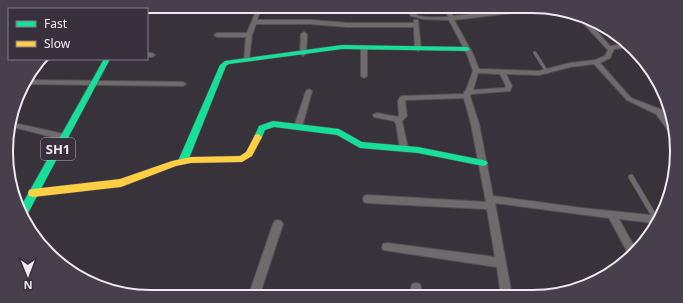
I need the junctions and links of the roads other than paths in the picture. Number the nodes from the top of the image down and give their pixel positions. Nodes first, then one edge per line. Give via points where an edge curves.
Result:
1 (257, 13) edge
2 (411, 13) edge
3 (449, 13) edge
4 (491, 13) edge
5 (416, 17) junction
6 (450, 17) junction
7 (254, 22) junction
8 (416, 25) junction
9 (589, 26) edge
10 (304, 34) dead end
11 (217, 35) dead end
12 (249, 35) junction
13 (622, 46) edge
14 (364, 48) junction
15 (418, 49) junction
16 (467, 49) junction
17 (610, 49) junction
18 (534, 53) dead end
19 (303, 54) junction
20 (106, 60) edge
21 (246, 60) junction
22 (596, 62) junction
23 (476, 71) junction
24 (502, 72) junction
25 (547, 72) junction
26 (364, 76) dead end
27 (32, 82) edge
28 (93, 84) junction
29 (183, 84) dead end
30 (309, 90) dead end
31 (467, 94) junction
32 (377, 115) dead end
33 (398, 121) junction
34 (667, 122) edge
35 (16, 126) edge
36 (298, 127) junction
37 (64, 137) junction
38 (404, 148) junction
39 (183, 161) junction
40 (484, 163) junction
41 (631, 177) dead end
42 (33, 193) junction
43 (366, 199) dead end
44 (491, 203) junction
45 (25, 208) edge
46 (612, 215) junction
47 (655, 215) edge
48 (653, 219) edge
49 (278, 224) dead end
50 (387, 247) dead end
51 (630, 248) edge
52 (502, 263) junction
53 (255, 290) edge
54 (506, 290) edge

1 - 7 street
2 - 5 street
3 - 6 street
4 - 6 street
5 - 6 street
5 - 8 street
6 - 16 street
7 - 8 street
7 - 12 street
8 - 15 street
9 - 17 street
10 - 19 street
11 - 12 street
12 - 21 street
13 - 17 street
14 - 15 street
14 - 19 street via 335,48
14 - 26 street
15 - 16 street
16 - 23 street
17 - 22 street via 608,57
18 - 25 lane
19 - 21 street
20 - 28 street, SH1
21 - 39 street via 232,61 224,65
22 - 25 street via 570,65
22 - 34 street via 630,99 659,112
23 - 24 street
23 - 31 street
24 - 25 street
24 - 31 street via 509,86 508,90
27 - 28 street
28 - 29 street
28 - 37 street, SH1
30 - 36 street
31 - 33 street via 402,98 403,116
31 - 40 street
32 - 33 street
33 - 38 street via 401,125
35 - 37 street
36 - 38 street via 339,132 360,145
36 - 39 street via 273,124 264,126 249,154 242,159
37 - 42 street, SH1
38 - 40 street
39 - 42 street via 122,183
40 - 44 street
41 - 47 lane
42 - 45 street, SH1
43 - 44 street
44 - 46 street
44 - 52 street
46 - 48 street
46 - 51 street
49 - 53 street
50 - 52 street
52 - 54 street

